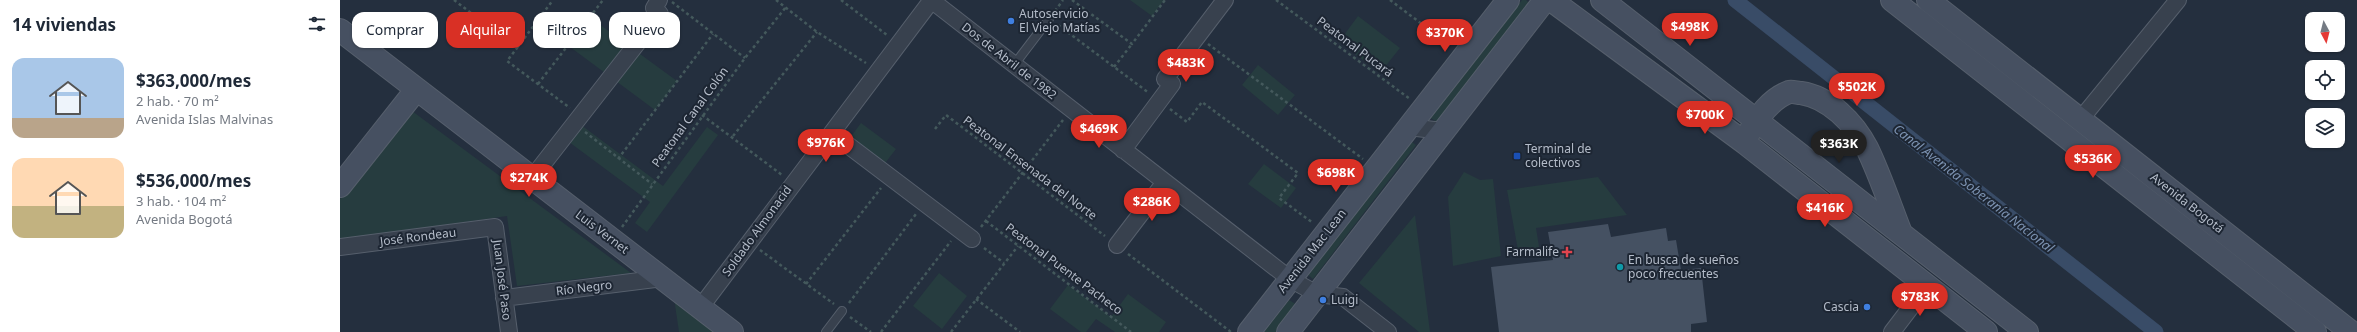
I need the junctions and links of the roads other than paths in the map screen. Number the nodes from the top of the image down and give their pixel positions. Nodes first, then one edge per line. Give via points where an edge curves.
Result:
1 (659, 0) edge
2 (1225, 0) edge
3 (1508, 0) edge
4 (1545, 0) edge
5 (1551, 0) edge
6 (1602, 0) edge
7 (1892, 0) edge
8 (2178, 0) edge
9 (931, 1) edge
10 (1930, 2) edge
11 (1049, 19) road end
12 (1921, 22) junction
13 (340, 30) edge
14 (1014, 65) junction
15 (416, 90) junction
16 (1756, 120) junction
17 (2080, 120) junction
18 (1408, 127) junction
19 (1444, 130) junction
20 (832, 133) junction
21 (1745, 143) junction
22 (1123, 150) junction
23 (532, 178) junction
24 (1165, 182) junction
25 (340, 186) edge
26 (2181, 198) junction
27 (2168, 216) junction
28 (2216, 225) junction
29 (496, 227) joint
30 (966, 234) road end
31 (1902, 234) junction
32 (2202, 242) junction
33 (1117, 245) road end
34 (340, 247) edge
35 (663, 278) junction
36 (1290, 279) junction
37 (1927, 286) junction
38 (1317, 294) junction
39 (504, 298) junction
40 (700, 308) junction
41 (842, 311) road end
42 (509, 332) edge
43 (732, 332) edge
44 (826, 332) edge
45 (1249, 332) edge
46 (1288, 332) edge
47 (1388, 332) edge
48 (1892, 332) edge
49 (1986, 332) edge
50 (2027, 332) edge
51 (2316, 332) edge
52 (2351, 332) edge

1 - 23 street via 654,8 660,14
2 - 22 street via 1165,79 1172,84
3 - 18 street, Avenida Mac Lean
4 - 19 street
5 - 21 street
6 - 16 street
7 - 12 street, Avenida Bogotá
8 - 17 street
9 - 14 street, Dos de Abril de 1982
9 - 20 street, Soldado Almonacid
10 - 12 street
10 - 17 street, Avenida Bogotá
11 - 14 lane
12 - 27 street, Avenida Bogotá
13 - 15 street, Luis Vernet
14 - 22 street, Dos de Abril de 1982
15 - 23 street, Luis Vernet
15 - 25 street
16 - 21 street
16 - 31 street
16 - 31 street via 1775,99 1790,92 1806,94 1827,102 1852,126 1866,147
17 - 26 street, Avenida Bogotá
18 - 19 street
18 - 36 street, Avenida Mac Lean
19 - 38 street
20 - 30 street
20 - 40 street, Soldado Almonacid
21 - 37 street
22 - 24 street, Dos de Abril de 1982
23 - 35 street, Luis Vernet
24 - 33 street
24 - 36 street, Dos de Abril de 1982
26 - 27 street
26 - 28 street, Avenida Bogotá
27 - 32 street, Avenida Bogotá
28 - 32 street
28 - 52 street, Avenida Bogotá
29 - 34 street, José Rondeau
29 - 39 street, Juan José Paso
31 - 50 street
32 - 51 street, Avenida Bogotá
35 - 39 street, Río Negro
35 - 40 street, Luis Vernet
36 - 38 street, Dos de Abril de 1982
36 - 45 street, Avenida Mac Lean
37 - 48 street
37 - 49 street
38 - 46 street
38 - 47 street via 1343,297
39 - 42 street, Juan José Paso
40 - 43 street, Luis Vernet
41 - 44 lane

